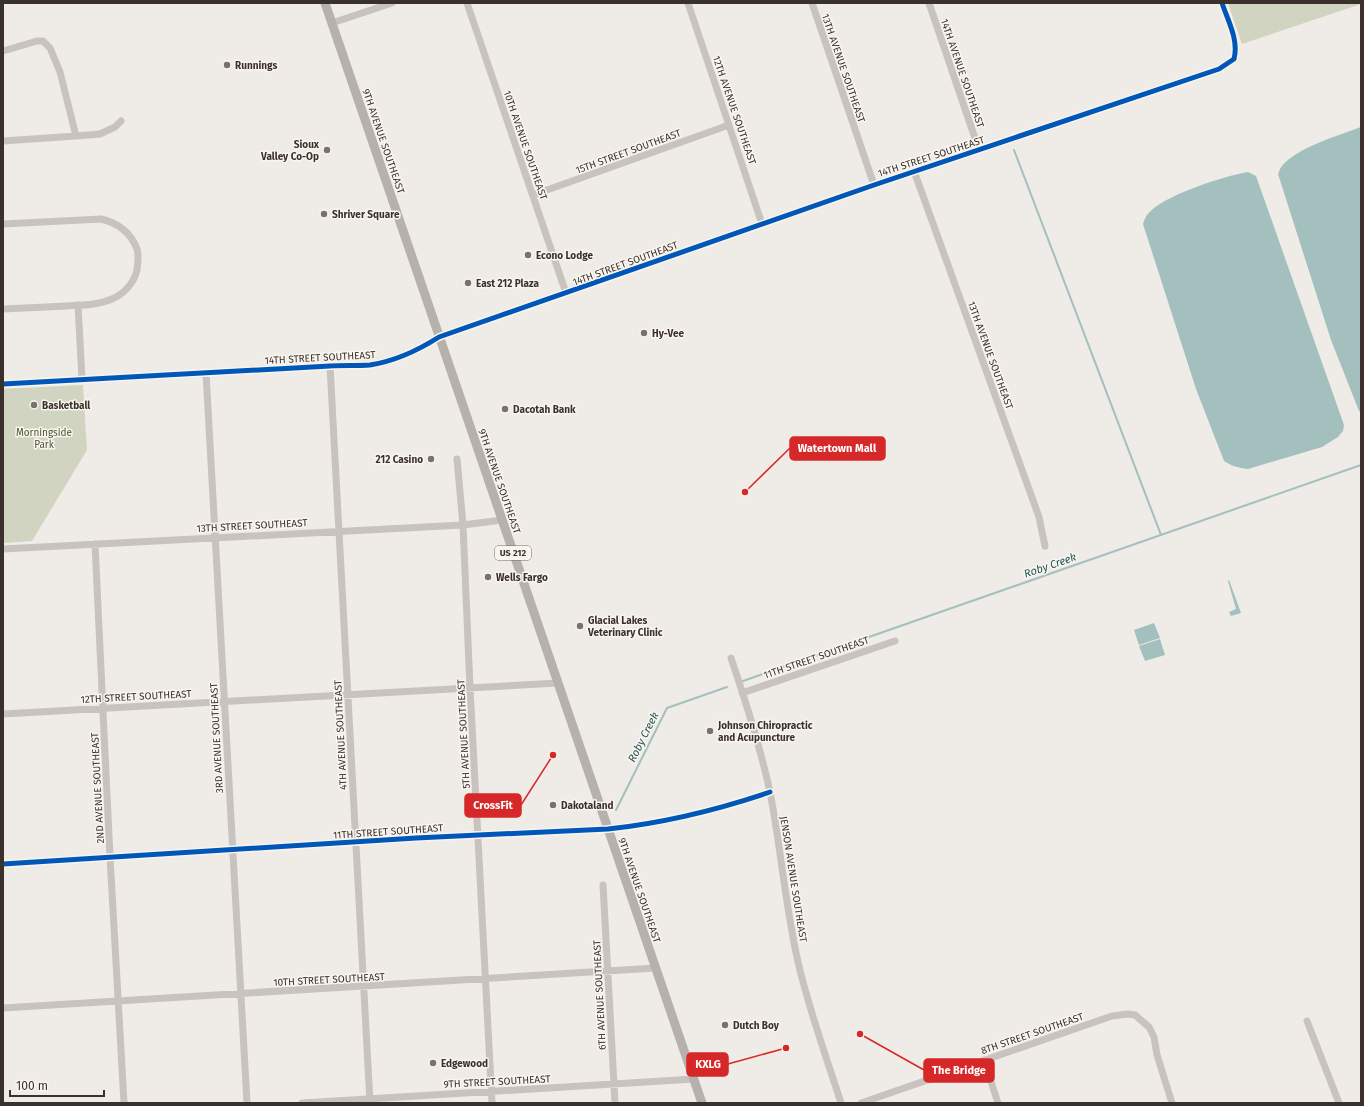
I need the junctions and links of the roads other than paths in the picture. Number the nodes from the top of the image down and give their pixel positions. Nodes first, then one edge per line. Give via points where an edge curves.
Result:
1 (325, 3) edge
2 (392, 3) edge
3 (467, 3) edge
4 (688, 3) edge
5 (812, 3) edge
6 (929, 3) edge
7 (1222, 3) edge
8 (332, 23) junction
9 (3, 51) edge
10 (121, 121) dead end
11 (729, 125) junction
12 (76, 136) junction
13 (3, 141) edge
14 (979, 150) junction
15 (914, 171) junction
16 (874, 185) junction
17 (533, 195) junction
18 (3, 224) edge
19 (762, 224) junction
20 (566, 293) junction
21 (78, 305) junction
22 (3, 309) edge
23 (439, 337) junction
24 (330, 366) junction
25 (206, 372) junction
26 (82, 379) junction
27 (3, 384) edge
28 (457, 459) dead end
29 (502, 520) junction
30 (463, 524) junction
31 (338, 531) junction
32 (216, 537) junction
33 (95, 544) junction
34 (1045, 546) dead end
35 (3, 549) edge
36 (895, 641) dead end
37 (731, 658) dead end
38 (558, 683) junction
39 (470, 688) junction
40 (742, 693) junction
41 (348, 695) junction
42 (224, 702) junction
43 (102, 708) junction
44 (3, 714) edge
45 (770, 792) junction
46 (608, 829) junction
47 (478, 835) junction
48 (356, 842) junction
49 (233, 850) junction
50 (110, 857) junction
51 (3, 864) edge
52 (603, 885) dead end
53 (656, 968) junction
54 (608, 972) junction
55 (486, 979) junction
56 (364, 987) junction
57 (241, 994) junction
58 (118, 1001) junction
59 (3, 1008) edge
60 (1307, 1021) dead end
61 (984, 1060) junction
62 (694, 1079) junction
63 (614, 1084) junction
64 (492, 1092) junction
65 (370, 1101) edge
66 (124, 1103) edge
67 (247, 1103) edge
68 (302, 1103) edge
69 (492, 1103) edge
70 (615, 1103) edge
71 (702, 1103) edge
72 (842, 1103) edge
73 (860, 1103) edge
74 (998, 1103) edge
75 (1172, 1103) edge
76 (1339, 1103) edge

1 - 8 main road, 9TH AVENUE SOUTHEAST / US 212
2 - 8 street
3 - 17 street, 10TH AVENUE SOUTHEAST
4 - 11 street, 12TH AVENUE SOUTHEAST
5 - 16 street, 13TH AVENUE SOUTHEAST
6 - 14 street, 14TH AVENUE SOUTHEAST
7 - 14 street, 14TH STREET SOUTHEAST via 1236,52 1234,59 1219,69
8 - 23 main road, 9TH AVENUE SOUTHEAST / US 212
9 - 12 street via 37,41 43,41 50,48 60,72
10 - 12 street via 106,132
11 - 17 street, 15TH STREET SOUTHEAST
11 - 19 street, 12TH AVENUE SOUTHEAST
12 - 13 street
14 - 15 street, 14TH STREET SOUTHEAST
15 - 16 street, 14TH STREET SOUTHEAST
15 - 34 street, 13TH AVENUE SOUTHEAST via 1034,503
16 - 19 street, 14TH STREET SOUTHEAST
17 - 20 street, 10TH AVENUE SOUTHEAST
18 - 21 street via 101,219 118,225 124,231 135,244 138,253 138,264 132,283 119,295 104,302
19 - 20 street, 14TH STREET SOUTHEAST
20 - 23 street, 14TH STREET SOUTHEAST
21 - 22 street
21 - 26 street
23 - 24 street, 14TH STREET SOUTHEAST via 420,349 392,360 369,365
23 - 29 main road, 9TH AVENUE SOUTHEAST / US 212
24 - 25 street, 14TH STREET SOUTHEAST
24 - 31 street, 4TH AVENUE SOUTHEAST
25 - 26 street, 14TH STREET SOUTHEAST
25 - 32 street, 3RD AVENUE SOUTHEAST
26 - 27 street, 14TH STREET SOUTHEAST
28 - 30 street, 5TH AVENUE SOUTHEAST
29 - 30 street, 13TH STREET SOUTHEAST
29 - 38 main road, 9TH AVENUE SOUTHEAST / US 212
30 - 31 street, 13TH STREET SOUTHEAST
30 - 39 street, 5TH AVENUE SOUTHEAST
31 - 32 street, 13TH STREET SOUTHEAST
31 - 41 street, 4TH AVENUE SOUTHEAST
32 - 33 street, 13TH STREET SOUTHEAST
32 - 42 street, 3RD AVENUE SOUTHEAST
33 - 35 street, 13TH STREET SOUTHEAST
33 - 43 street, 2ND AVENUE SOUTHEAST
36 - 40 street, 11TH STREET SOUTHEAST
37 - 40 street, JENSON AVENUE SOUTHEAST
38 - 39 street, 12TH STREET SOUTHEAST
38 - 46 main road, 9TH AVENUE SOUTHEAST / US 212
39 - 41 street, 12TH STREET SOUTHEAST
39 - 47 street, 5TH AVENUE SOUTHEAST
40 - 45 street, JENSON AVENUE SOUTHEAST
41 - 42 street, 12TH STREET SOUTHEAST
41 - 48 street, 4TH AVENUE SOUTHEAST
42 - 43 street, 12TH STREET SOUTHEAST
42 - 49 street, 3RD AVENUE SOUTHEAST
43 - 44 street, 12TH STREET SOUTHEAST
43 - 50 street, 2ND AVENUE SOUTHEAST
45 - 46 street, 11TH STREET SOUTHEAST via 694,814
45 - 72 street, JENSON AVENUE SOUTHEAST via 798,963
46 - 47 street, 11TH STREET SOUTHEAST
46 - 53 main road, 9TH AVENUE SOUTHEAST / US 212
47 - 48 street, 11TH STREET SOUTHEAST
47 - 55 street, 5TH AVENUE SOUTHEAST
48 - 49 street, 11TH STREET SOUTHEAST
48 - 56 street, 4TH AVENUE SOUTHEAST
49 - 50 street, 11TH STREET SOUTHEAST
49 - 57 street, 3RD AVENUE SOUTHEAST
50 - 51 street, 11TH STREET SOUTHEAST
50 - 58 street, 2ND AVENUE SOUTHEAST
52 - 54 street, 6TH AVENUE SOUTHEAST
53 - 54 street, 10TH STREET SOUTHEAST
53 - 62 main road, 9TH AVENUE SOUTHEAST / US 212
54 - 55 street, 10TH STREET SOUTHEAST
54 - 63 street, 6TH AVENUE SOUTHEAST
55 - 56 street, 10TH STREET SOUTHEAST
55 - 64 street, 5TH AVENUE SOUTHEAST
56 - 57 street, 10TH STREET SOUTHEAST
56 - 65 street, 4TH AVENUE SOUTHEAST
57 - 58 street, 10TH STREET SOUTHEAST
57 - 67 street, 3RD AVENUE SOUTHEAST
58 - 59 street, 10TH STREET SOUTHEAST
58 - 66 street, 2ND AVENUE SOUTHEAST
60 - 76 street
61 - 73 street, 8TH STREET SOUTHEAST
61 - 74 street
61 - 75 street, 8TH STREET SOUTHEAST via 1112,1016 1135,1015 1143,1020 1154,1037
62 - 63 street, 9TH STREET SOUTHEAST
62 - 71 main road, 9TH AVENUE SOUTHEAST / US 212
63 - 64 street, 9TH STREET SOUTHEAST
63 - 70 street, 6TH AVENUE SOUTHEAST
64 - 65 street, 9TH STREET SOUTHEAST
64 - 69 street, 5TH AVENUE SOUTHEAST
65 - 68 street, 9TH STREET SOUTHEAST

